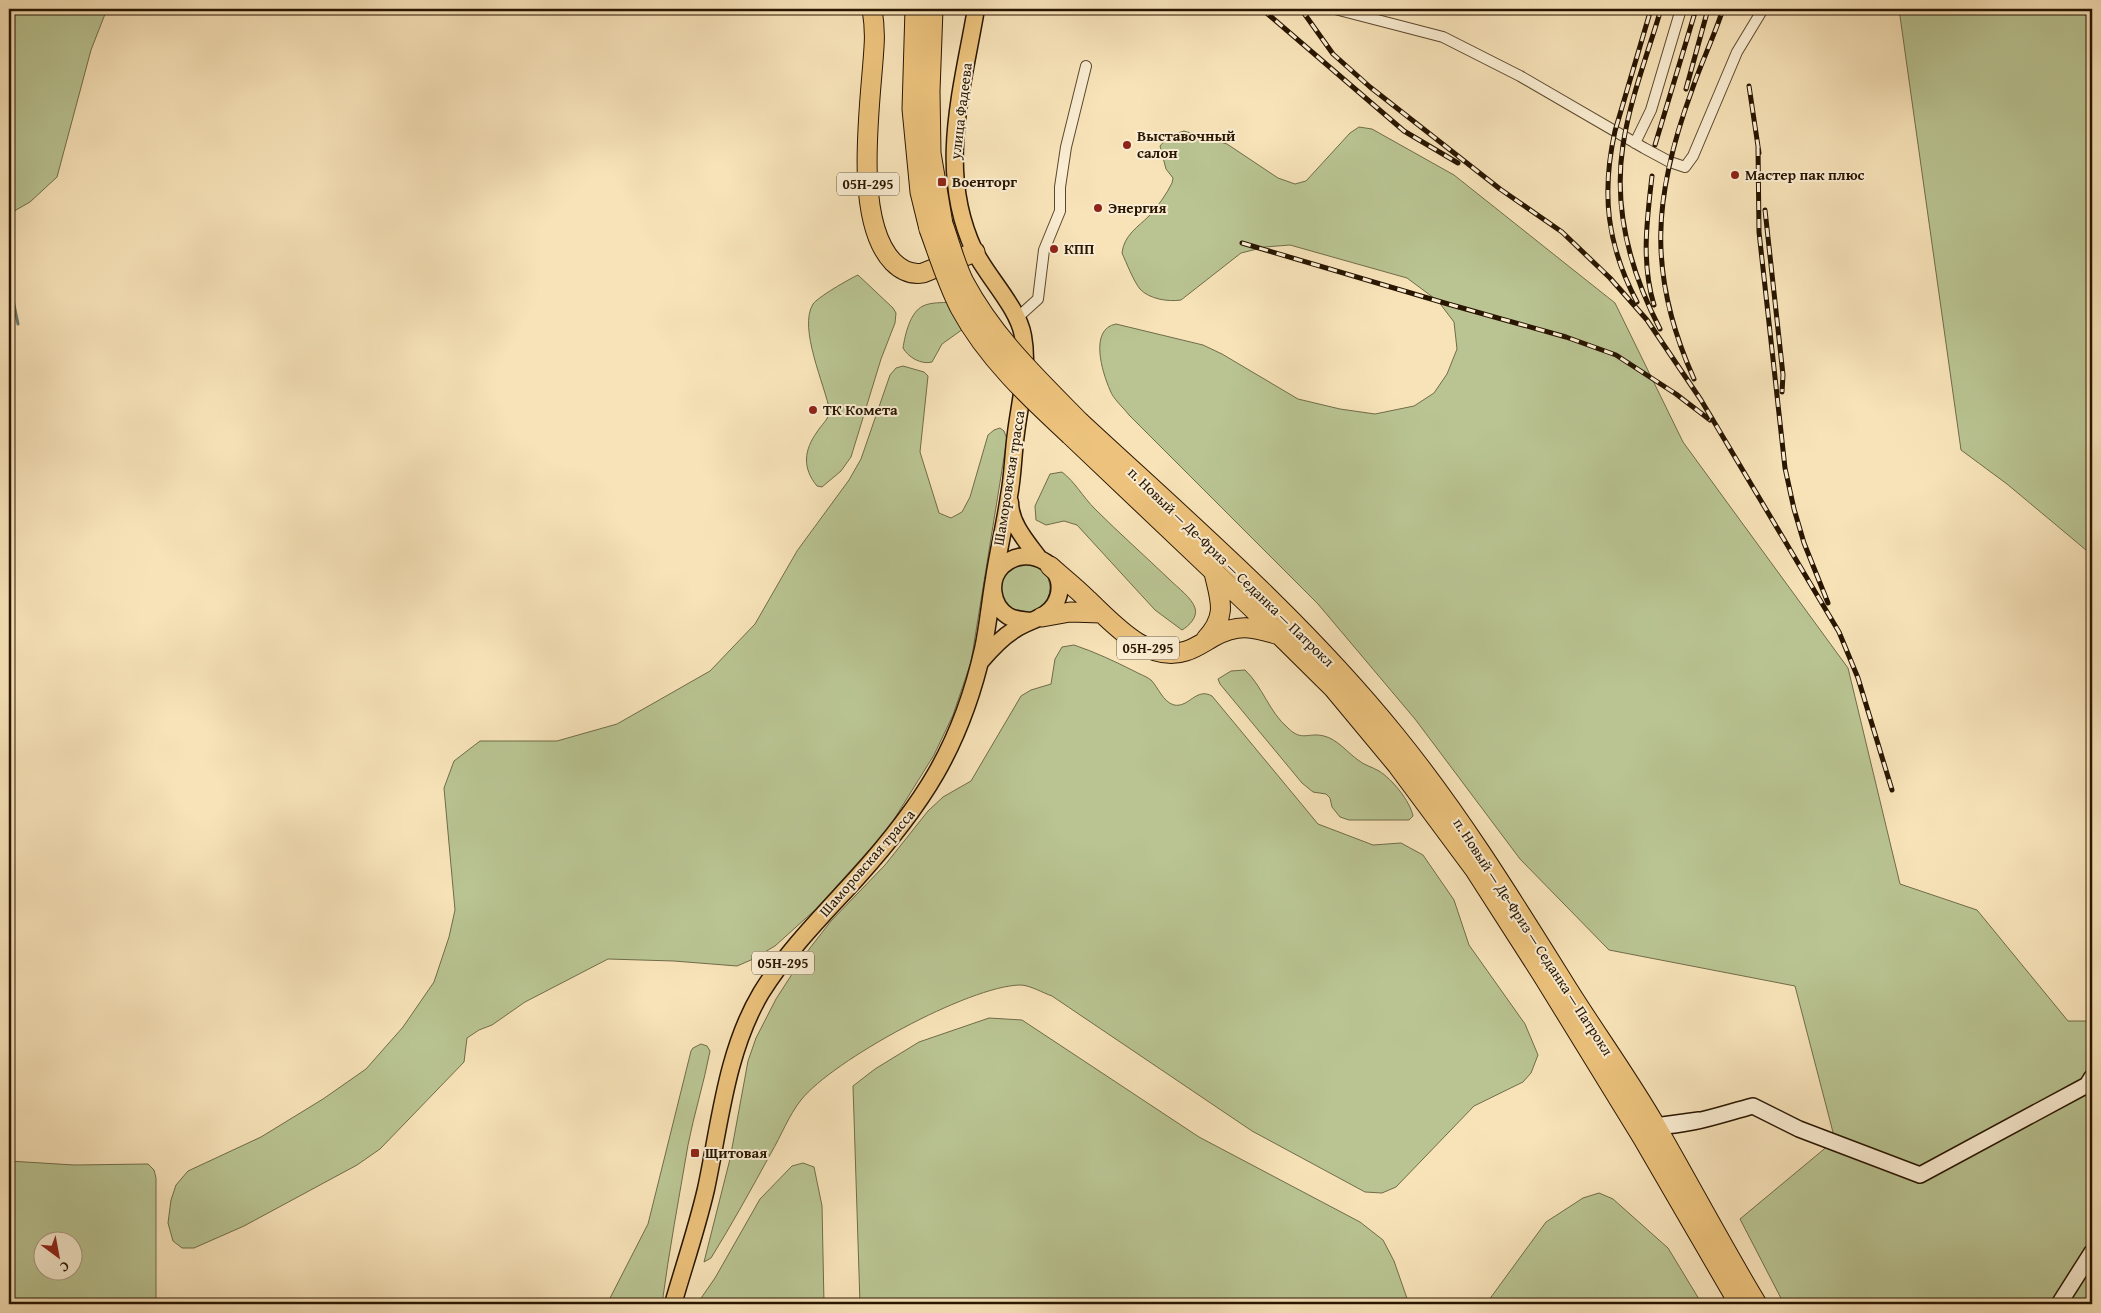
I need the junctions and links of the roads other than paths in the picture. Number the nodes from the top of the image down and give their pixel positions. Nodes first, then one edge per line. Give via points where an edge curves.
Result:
1 (872, 9) edge
2 (915, 9) edge
3 (933, 9) edge
4 (976, 9) edge
5 (1335, 9) edge
6 (1681, 9) edge
7 (1763, 9) edge
8 (1086, 66) dead end
9 (1636, 143) junction
10 (936, 227) junction
11 (975, 252) junction
12 (1017, 318) junction
13 (1075, 428) junction
14 (1010, 495) junction
15 (1044, 561) junction
16 (1214, 574) junction
17 (993, 584) junction
18 (1101, 613) junction
19 (1036, 619) junction
20 (1280, 635) junction
21 (1204, 642) junction
22 (978, 665) junction
23 (2092, 1077) edge
24 (1656, 1126) junction
25 (2092, 1252) edge
26 (673, 1304) edge
27 (1739, 1304) edge
28 (1757, 1304) edge
29 (2059, 1304) edge

1 - 11 highway, 05Н-295 via 874,44 866,156 875,228 888,257 907,272 923,273
2 - 10 highway, п. Новый — Де-Фриз — Седанка — Патрокл via 912,109 920,192
3 - 10 highway, п. Новый — Де-Фриз — Седанка — Патрокл via 930,91
4 - 11 main road, улица Фадеева / 05Н-295 via 953,164 958,206
5 - 9 street via 1444,37 1520,76
6 - 9 street via 1651,110
7 - 9 street via 1738,52 1693,156 1685,166 1670,162
8 - 12 street via 1066,147 1060,212 1044,250 1038,299
10 - 13 highway, п. Новый — Де-Фриз — Седанка — Патрокл, bridge via 990,325
11 - 12 main road, улица Фадеева / 05Н-295
12 - 14 main road, Шаморовская трасса / 05Н-295 via 1023,332 1026,356
13 - 16 highway, п. Новый — Де-Фриз — Седанка — Патрокл
13 - 24 highway, п. Новый — Де-Фриз — Седанка — Патрокл via 1196,528 1266,595 1395,734 1488,862
14 - 15 main road, 05Н-295 via 1010,507 1017,526
14 - 17 main road, Шаморовская трасса / 05Н-295
15 - 17 main road, 05Н-295 via 1023,555 1009,560 998,570
15 - 18 highway
15 - 19 main road, 05Н-295 via 1057,579 1058,593 1056,603
16 - 20 highway, п. Новый — Де-Фриз — Седанка — Патрокл
16 - 21 highway via 1222,612 1214,631
17 - 19 main road, 05Н-295 via 993,595 1006,615 1018,620
17 - 22 main road, Шаморовская трасса / 05Н-295
18 - 19 highway, 05Н-295 via 1070,612
18 - 21 highway, 05Н-295 via 1144,646 1159,652 1179,653
19 - 22 main road, 05Н-295 via 1004,637
20 - 21 highway, 05Н-295 via 1238,627
20 - 27 highway, п. Новый — Де-Фриз — Седанка — Патрокл via 1368,728 1475,870 1611,1086
22 - 26 main road, Шаморовская трасса / 05Н-295 via 972,694 941,768 885,846 794,947 760,994 746,1023 724,1095 704,1199
23 - 24 main road via 2087,1085 1920,1175 1799,1129 1753,1106 1699,1120
24 - 28 highway, п. Новый — Де-Фриз — Седанка — Патрокл
25 - 29 main road

